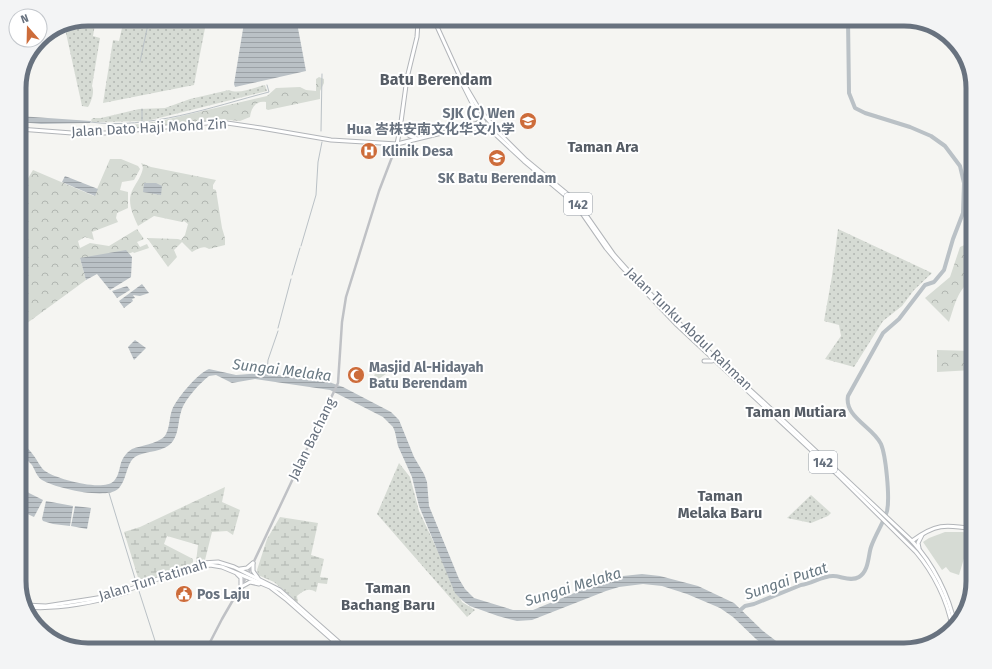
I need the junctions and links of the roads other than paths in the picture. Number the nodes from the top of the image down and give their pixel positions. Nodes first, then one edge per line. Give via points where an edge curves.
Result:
1 (418, 26) edge
2 (437, 26) edge
3 (460, 78) junction
4 (479, 116) junction
5 (402, 122) junction
6 (458, 129) junction
7 (482, 129) junction
8 (26, 130) edge
9 (423, 138) junction
10 (397, 144) junction
11 (704, 361) dead end
12 (716, 362) junction
13 (880, 513) junction
14 (886, 519) junction
15 (890, 526) junction
16 (966, 528) edge
17 (924, 533) junction
18 (908, 537) junction
19 (912, 541) junction
20 (924, 555) junction
21 (253, 563) junction
22 (924, 563) junction
23 (234, 567) junction
24 (234, 572) junction
25 (248, 575) junction
26 (261, 579) junction
27 (266, 585) junction
28 (141, 586) junction
29 (241, 586) junction
30 (32, 607) edge
31 (953, 619) edge
32 (951, 622) edge
33 (210, 643) edge
34 (336, 643) edge
35 (340, 643) edge

1 - 5 main road, Jalan Bachang via 416,48 407,78
2 - 3 main road, Jalan Tunku Abdul Rahman / 142
3 - 4 main road
3 - 13 main road, Jalan Tunku Abdul Rahman / 142 via 479,109 494,127 526,160 577,202 631,274
4 - 6 main road via 478,123
4 - 7 main road via 484,122
5 - 9 main road via 403,131 407,135
5 - 10 main road, Jalan Bachang
6 - 7 main road
6 - 9 main road, Jalan Dato Haji Mohd Zin
7 - 12 main road, Jalan Tunku Abdul Rahman / 142 via 496,135 576,205 621,266
8 - 10 main road, Jalan Dato Haji Mohd Zin via 106,133 227,123 331,140
9 - 10 main road, Jalan Dato Haji Mohd Zin
10 - 21 street, Jalan Bachang via 379,191 346,297 342,317 338,383
11 - 12 main road
12 - 13 main road, Jalan Tunku Abdul Rahman / 142
13 - 14 main road, Jalan Tunku Abdul Rahman / 142
14 - 15 main road, Jalan Tunku Abdul Rahman / 142
14 - 18 main road, Jalan Tunku Abdul Rahman / 142
15 - 19 main road via 906,540
15 - 22 main road, Jalan Tunku Abdul Rahman / 142
16 - 17 main road via 946,525
17 - 18 main road via 914,538
17 - 19 main road
17 - 20 main road via 918,543
18 - 19 main road, Jalan Tunku Abdul Rahman / 142
19 - 20 main road, Jalan Tunku Abdul Rahman / 142
19 - 22 main road
20 - 31 main road, Jalan Tunku Abdul Rahman / 142 via 937,578
21 - 23 main road via 245,569
21 - 25 street, Jalan Bachang
21 - 26 main road via 254,573
22 - 32 main road, Jalan Tunku Abdul Rahman / 142 via 948,609
23 - 25 main road, Jalan Tun Fatimah
23 - 28 main road, Jalan Tun Fatimah via 218,562 205,563
24 - 25 main road, Jalan Tun Fatimah
24 - 28 main road, Jalan Tun Fatimah via 217,566 204,566
24 - 29 main road via 241,578
25 - 26 main road, Jalan Tun Fatimah
25 - 27 main road, Jalan Tun Fatimah
25 - 29 street, Jalan Bachang
26 - 35 main road, Jalan Tun Fatimah via 280,590
27 - 29 main road via 250,582
27 - 34 main road, Jalan Tun Fatimah via 278,592
28 - 30 main road, Jalan Tun Fatimah via 92,602 46,608
29 - 33 street, Jalan Bachang

